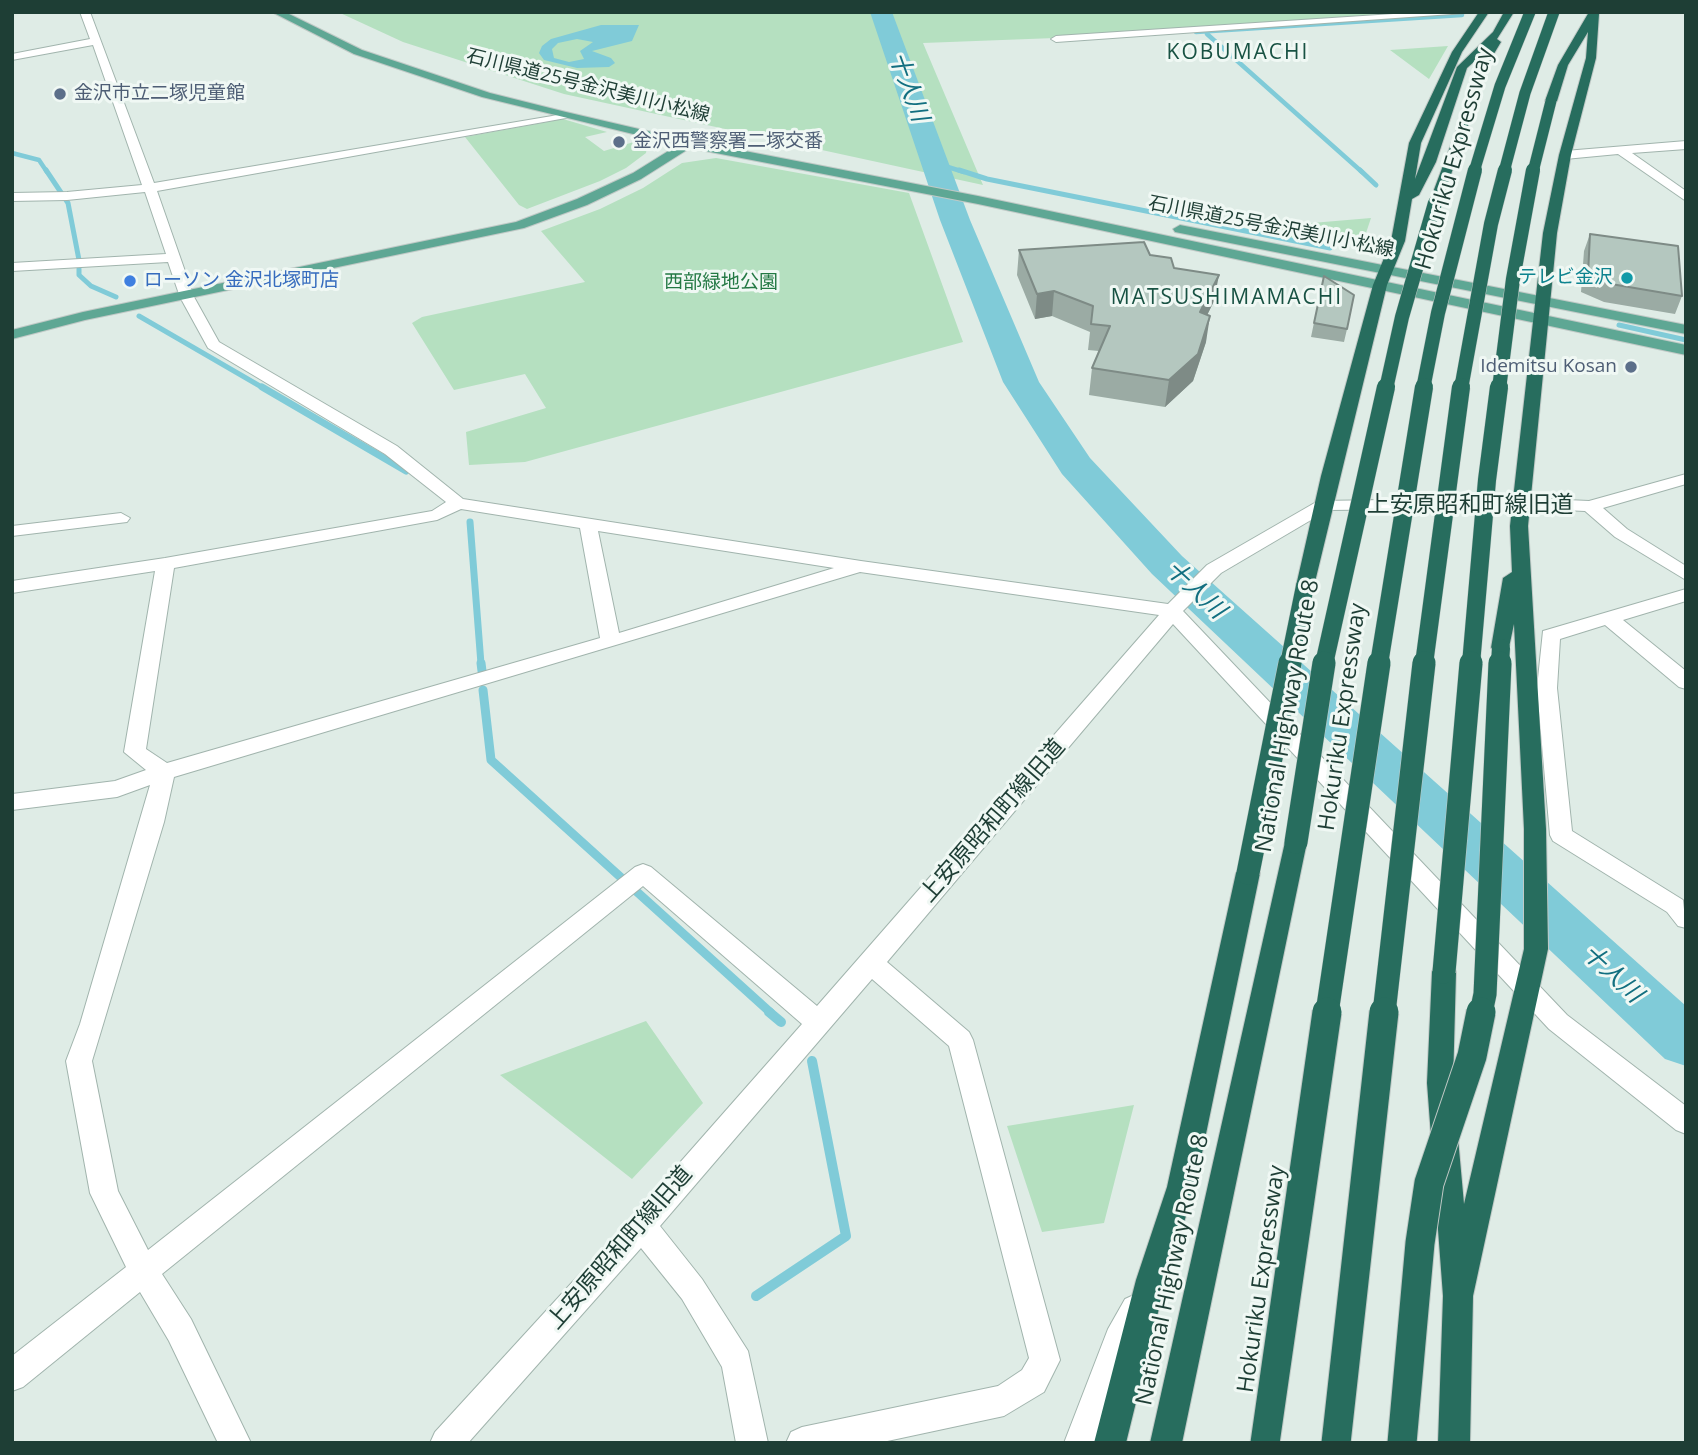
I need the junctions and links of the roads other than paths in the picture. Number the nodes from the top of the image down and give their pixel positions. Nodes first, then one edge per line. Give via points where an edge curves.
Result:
1 (85, 12) edge
2 (277, 12) edge
3 (305, 12) edge
4 (1475, 12) edge
5 (1484, 12) edge
6 (1510, 12) edge
7 (1530, 12) edge
8 (1594, 13) edge
9 (1564, 16) edge
10 (342, 29) dead end
11 (1056, 39) dead end
12 (96, 41) junction
13 (366, 41) dead end
14 (12, 57) edge
15 (1563, 65) junction
16 (566, 115) junction
17 (702, 135) junction
18 (689, 144) junction
19 (1686, 145) edge
20 (1620, 150) junction
21 (1565, 155) junction
22 (911, 181) junction
23 (150, 188) junction
24 (12, 197) edge
25 (1686, 197) edge
26 (1402, 215) junction
27 (173, 258) junction
28 (12, 267) edge
29 (1383, 277) junction
30 (187, 297) junction
31 (1541, 311) junction
32 (1686, 330) edge
33 (12, 335) edge
34 (1686, 350) edge
35 (1686, 480) edge
36 (458, 503) junction
37 (1522, 503) junction
38 (1324, 505) junction
39 (1590, 506) junction
40 (121, 518) dead end
41 (588, 523) junction
42 (12, 531) edge
43 (1519, 538) junction
44 (165, 564) junction
45 (860, 567) junction
46 (1686, 574) edge
47 (12, 587) edge
48 (1686, 595) edge
49 (1172, 611) junction
50 (1608, 618) junction
51 (611, 642) junction
52 (1686, 682) edge
53 (164, 772) junction
54 (12, 802) edge
55 (1535, 829) junction
56 (1561, 835) junction
57 (1682, 909) edge
58 (870, 962) junction
59 (1527, 988) junction
60 (818, 1022) junction
61 (1686, 1122) edge
62 (642, 1226) junction
63 (144, 1272) junction
64 (1151, 1280) junction
65 (1458, 1296) junction
66 (12, 1376) edge
67 (235, 1443) edge
68 (446, 1443) edge
69 (752, 1443) edge
70 (803, 1443) edge
71 (1080, 1443) edge
72 (1111, 1443) edge
73 (1166, 1443) edge
74 (1265, 1443) edge
75 (1336, 1443) edge
76 (1402, 1443) edge
77 (1454, 1443) edge

1 - 12 street
2 - 16 main road, 石川県道25号金沢美川小松線 via 358,52 486,95
3 - 10 main road
4 - 11 street
5 - 26 highway via 1446,72 1415,143
6 - 26 highway via 1497,34 1462,67 1430,162
6 - 73 highway, National Highway Route 8, bridge via 1504,32 1487,57 1435,203 1402,317 1326,652 1296,842
7 - 74 highway, Hokuriku Expressway, bridge via 1478,158 1438,313 1415,431
8 - 15 highway
8 - 21 highway via 1591,58
9 - 15 highway
9 - 75 highway, bridge via 1525,93 1494,211 1451,438
12 - 14 street
12 - 23 street
13 - 17 main road, 石川県道25号金沢美川小松線 via 504,88
15 - 65 highway, bridge via 1536,155 1515,267 1487,480 1444,972 1440,1083
16 - 18 main road, 石川県道25号金沢美川小松線
16 - 23 street
17 - 18 main road
17 - 22 main road, 石川県道25号金沢美川小松線
18 - 22 main road, 石川県道25号金沢美川小松線
18 - 30 main road via 615,186 519,225
19 - 20 street
20 - 21 street
20 - 25 street
21 - 31 highway
22 - 29 main road, 石川県道25号金沢美川小松線
23 - 24 street
23 - 27 street
26 - 29 highway via 1398,241
27 - 28 street
27 - 30 street
29 - 31 main road, 石川県道25号金沢美川小松線
29 - 38 highway
30 - 33 main road via 83,316
30 - 36 street via 213,345 391,450
31 - 32 main road, 石川県道25号金沢美川小松線
31 - 34 main road, 石川県道25号金沢美川小松線
31 - 37 highway
35 - 39 street, 上安原昭和町線旧道
36 - 41 street
36 - 44 street via 437,515
37 - 38 street, 上安原昭和町線旧道
37 - 39 street, 上安原昭和町線旧道
37 - 43 highway
38 - 49 street, 上安原昭和町線旧道 via 1214,569
38 - 64 highway, bridge via 1181,1187
39 - 46 street via 1621,533
40 - 42 street
41 - 45 street
41 - 51 street
43 - 55 highway
43 - 76 highway, bridge via 1501,648 1485,994 1472,1056 1429,1183
44 - 47 street
44 - 53 street via 135,752
45 - 49 street
45 - 51 street
48 - 50 street
49 - 58 street, 上安原昭和町線旧道
49 - 59 street
50 - 52 street
50 - 56 street via 1550,635 1547,688
51 - 53 street
53 - 54 street via 117,789
53 - 63 street via 153,822 79,1061 104,1193
55 - 56 street
55 - 59 highway via 1536,949
56 - 57 street
58 - 60 street, 上安原昭和町線旧道
58 - 70 street via 960,1040 1045,1360 1033,1381 1004,1400
59 - 61 street via 1558,1021
59 - 65 highway
60 - 62 street, 上安原昭和町線旧道
60 - 63 street via 643,873
62 - 68 street, 上安原昭和町線旧道
62 - 69 street via 692,1289 737,1362
63 - 66 street
63 - 67 street via 180,1330
64 - 71 street via 1119,1340
64 - 72 highway
65 - 77 highway

